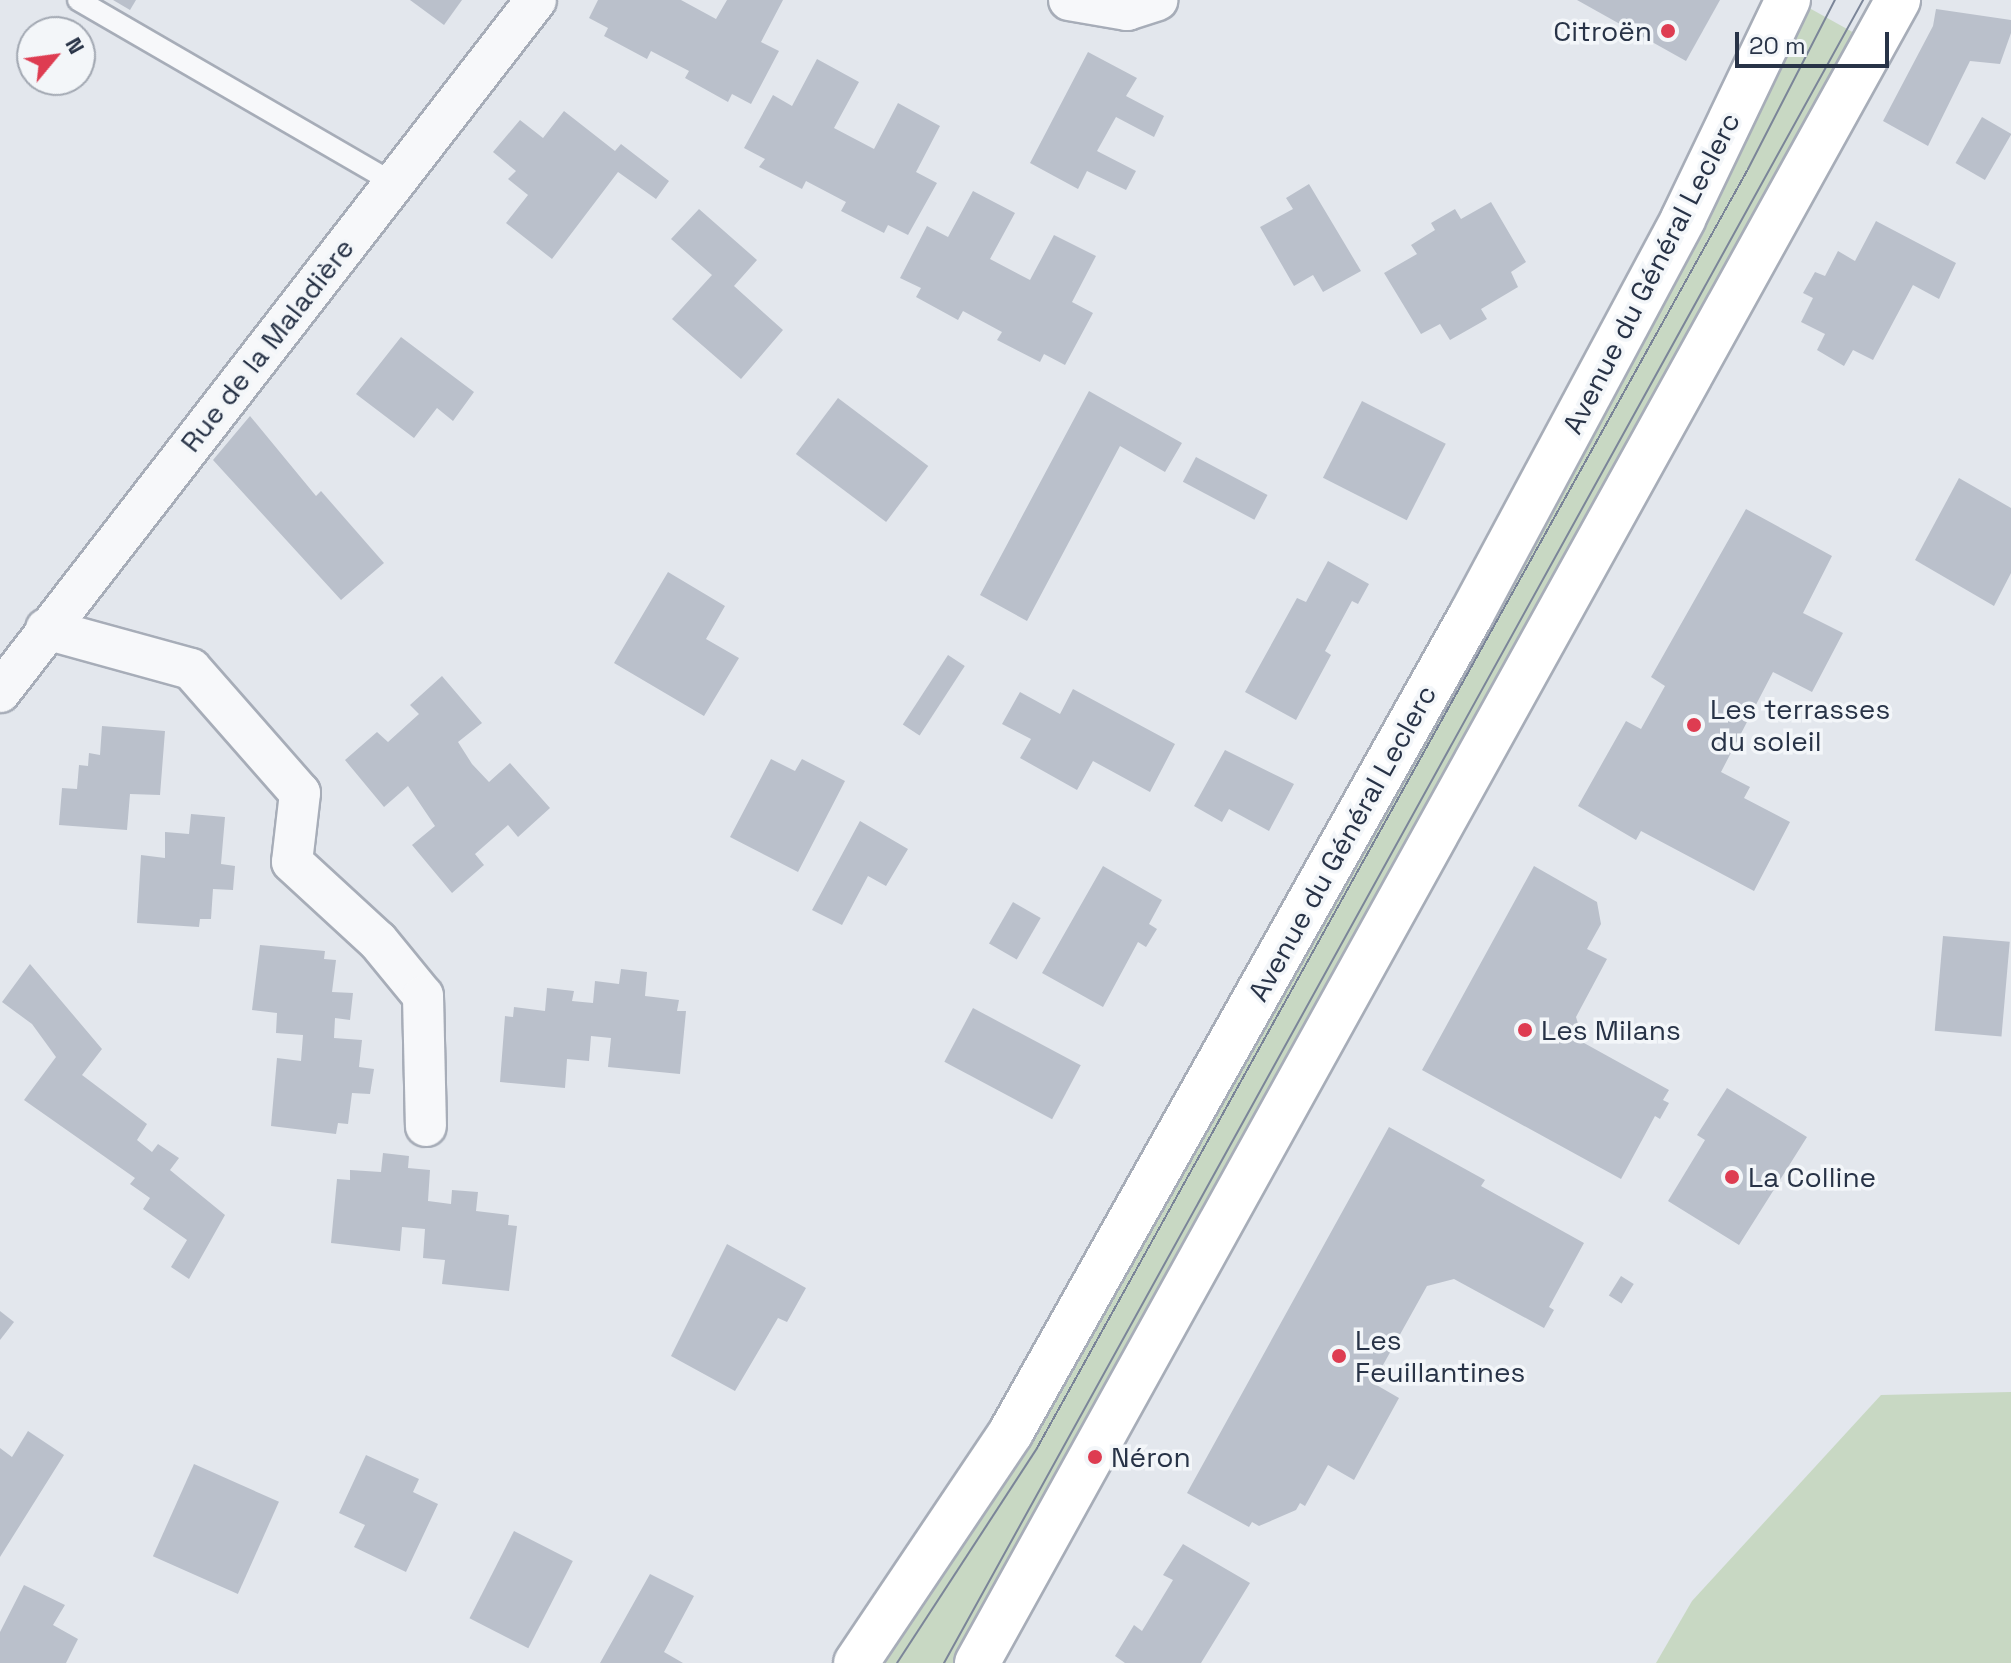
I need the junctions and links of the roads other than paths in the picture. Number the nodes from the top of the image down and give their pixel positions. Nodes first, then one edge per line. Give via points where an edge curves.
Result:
1 (78, 0) edge
2 (536, 0) edge
3 (1157, 0) edge
4 (1788, 0) edge
5 (1898, 0) edge
6 (1090, 2) edge
7 (392, 182) junction
8 (46, 629) junction
9 (0, 692) edge
10 (426, 1126) dead end
11 (856, 1663) edge
12 (977, 1663) edge

1 - 7 lane
2 - 7 street, Rue de la Maladière
3 - 6 street via 1127,10
4 - 11 main road, Avenue du Général Leclerc via 1683,219 1471,615 1011,1432
5 - 12 main road
7 - 8 street, Rue de la Maladière
8 - 9 street, Rue de la Maladière
8 - 10 street via 191,669 300,793 292,862 378,941 423,996

